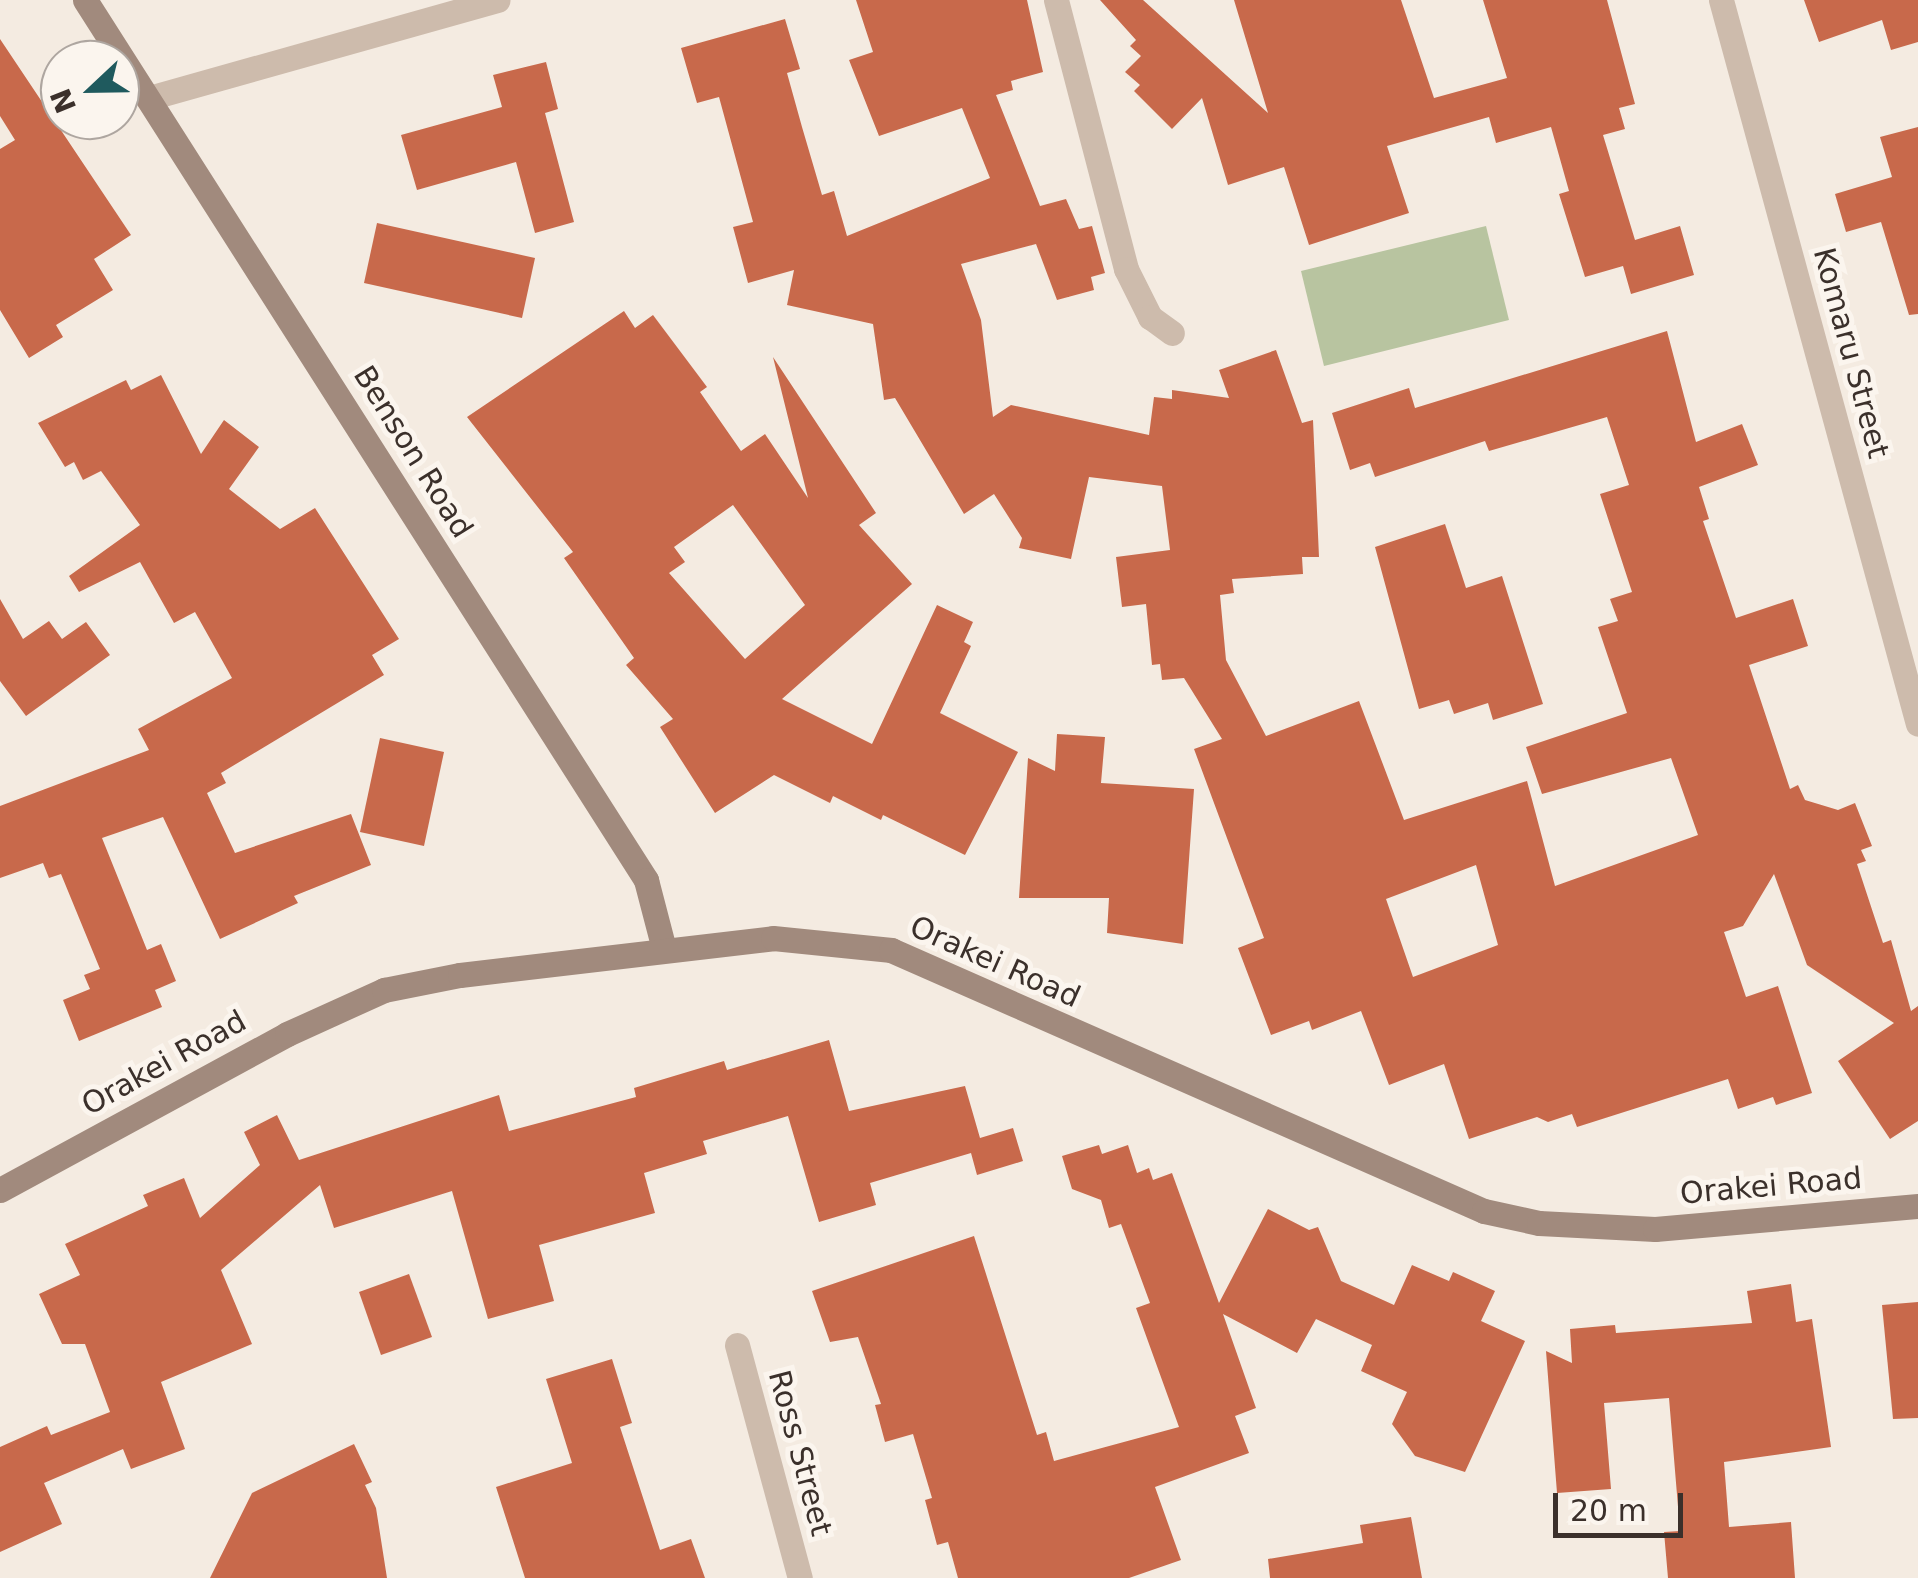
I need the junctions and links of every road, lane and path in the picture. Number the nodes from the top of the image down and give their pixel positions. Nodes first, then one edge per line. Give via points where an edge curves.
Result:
1 (85, 0) edge
2 (497, 0) edge
3 (1056, 0) edge
4 (1721, 0) edge
5 (150, 98) junction
6 (1172, 332) dead end
7 (1918, 724) edge
8 (664, 949) junction
9 (0, 1190) edge
10 (1918, 1206) edge
11 (737, 1345) dead end
12 (800, 1578) edge

1 - 5 main road, Benson Road
2 - 5 street
3 - 6 street via 1136,298
4 - 7 street, Komaru Street
5 - 8 main road, Benson Road via 646,880
8 - 9 main road, Orakei Road via 384,990 287,1034
8 - 10 main road, Orakei Road via 773,938 892,950 1409,1183 1539,1223 1655,1229
11 - 12 street, Ross Street

